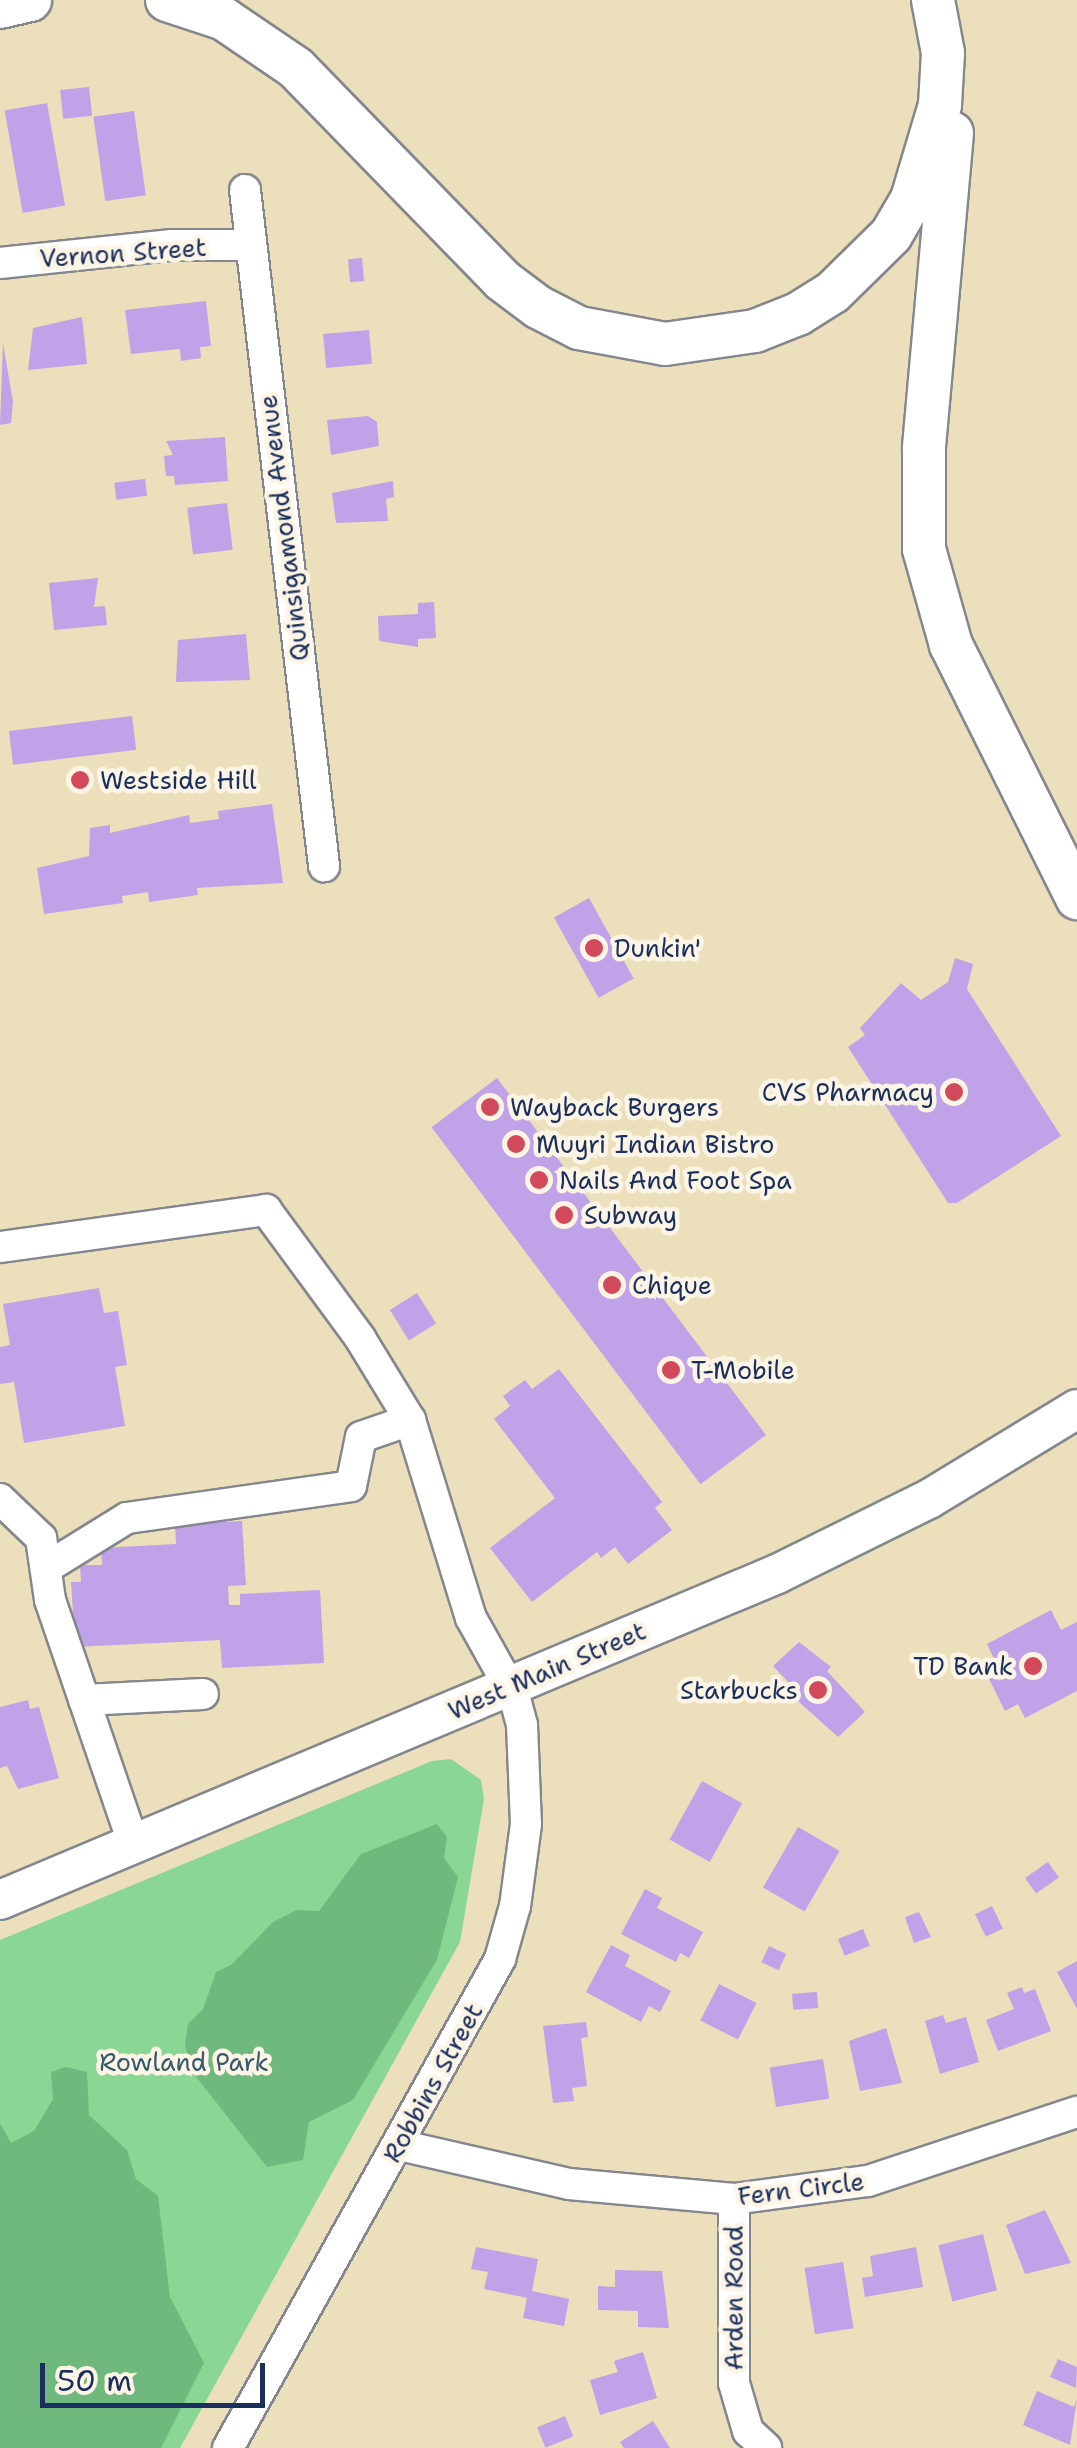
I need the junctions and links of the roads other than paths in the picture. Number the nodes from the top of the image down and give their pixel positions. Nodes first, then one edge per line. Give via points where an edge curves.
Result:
1 (30, 0) edge
2 (166, 0) edge
3 (934, 0) edge
4 (0, 7) edge
5 (245, 190) dead end
6 (247, 246) junction
7 (0, 263) edge
8 (324, 866) dead end
9 (1077, 898) edge
10 (0, 1247) edge
11 (1077, 1409) edge
12 (410, 1420) junction
13 (0, 1499) edge
14 (46, 1568) junction
15 (509, 1686) junction
16 (203, 1694) dead end
17 (84, 1700) junction
18 (134, 1845) junction
19 (0, 1900) edge
20 (1077, 2112) edge
21 (399, 2145) junction
22 (734, 2199) junction
23 (228, 2448) edge
24 (766, 2448) edge

1 - 4 highway
2 - 3 highway via 224,18 296,68 502,280 538,307 579,328 665,344 754,332 798,314 833,292 891,235 912,199 940,106 943,53
3 - 9 highway via 953,103 924,449 924,549 951,645
5 - 6 street, Quinsigamond Avenue
6 - 7 street, Vernon Street via 172,245
6 - 8 street, Quinsigamond Avenue
10 - 12 street, Robbins Street via 266,1210 360,1338
11 - 15 main road, West Main Street via 860,1535
12 - 14 street via 361,1438 352,1486 127,1518
12 - 15 street, Robbins Street via 471,1618
13 - 14 street via 41,1538
14 - 17 street
15 - 18 main road, West Main Street
15 - 21 street, Robbins Street via 527,1782 511,1924 494,1972
16 - 17 street
17 - 18 street
18 - 19 main road, West Main Street
20 - 22 street, Fern Circle via 868,2181
21 - 22 street, Fern Circle via 569,2184
21 - 23 street, Robbins Street
22 - 24 street, Arden Road via 734,2384 748,2431

